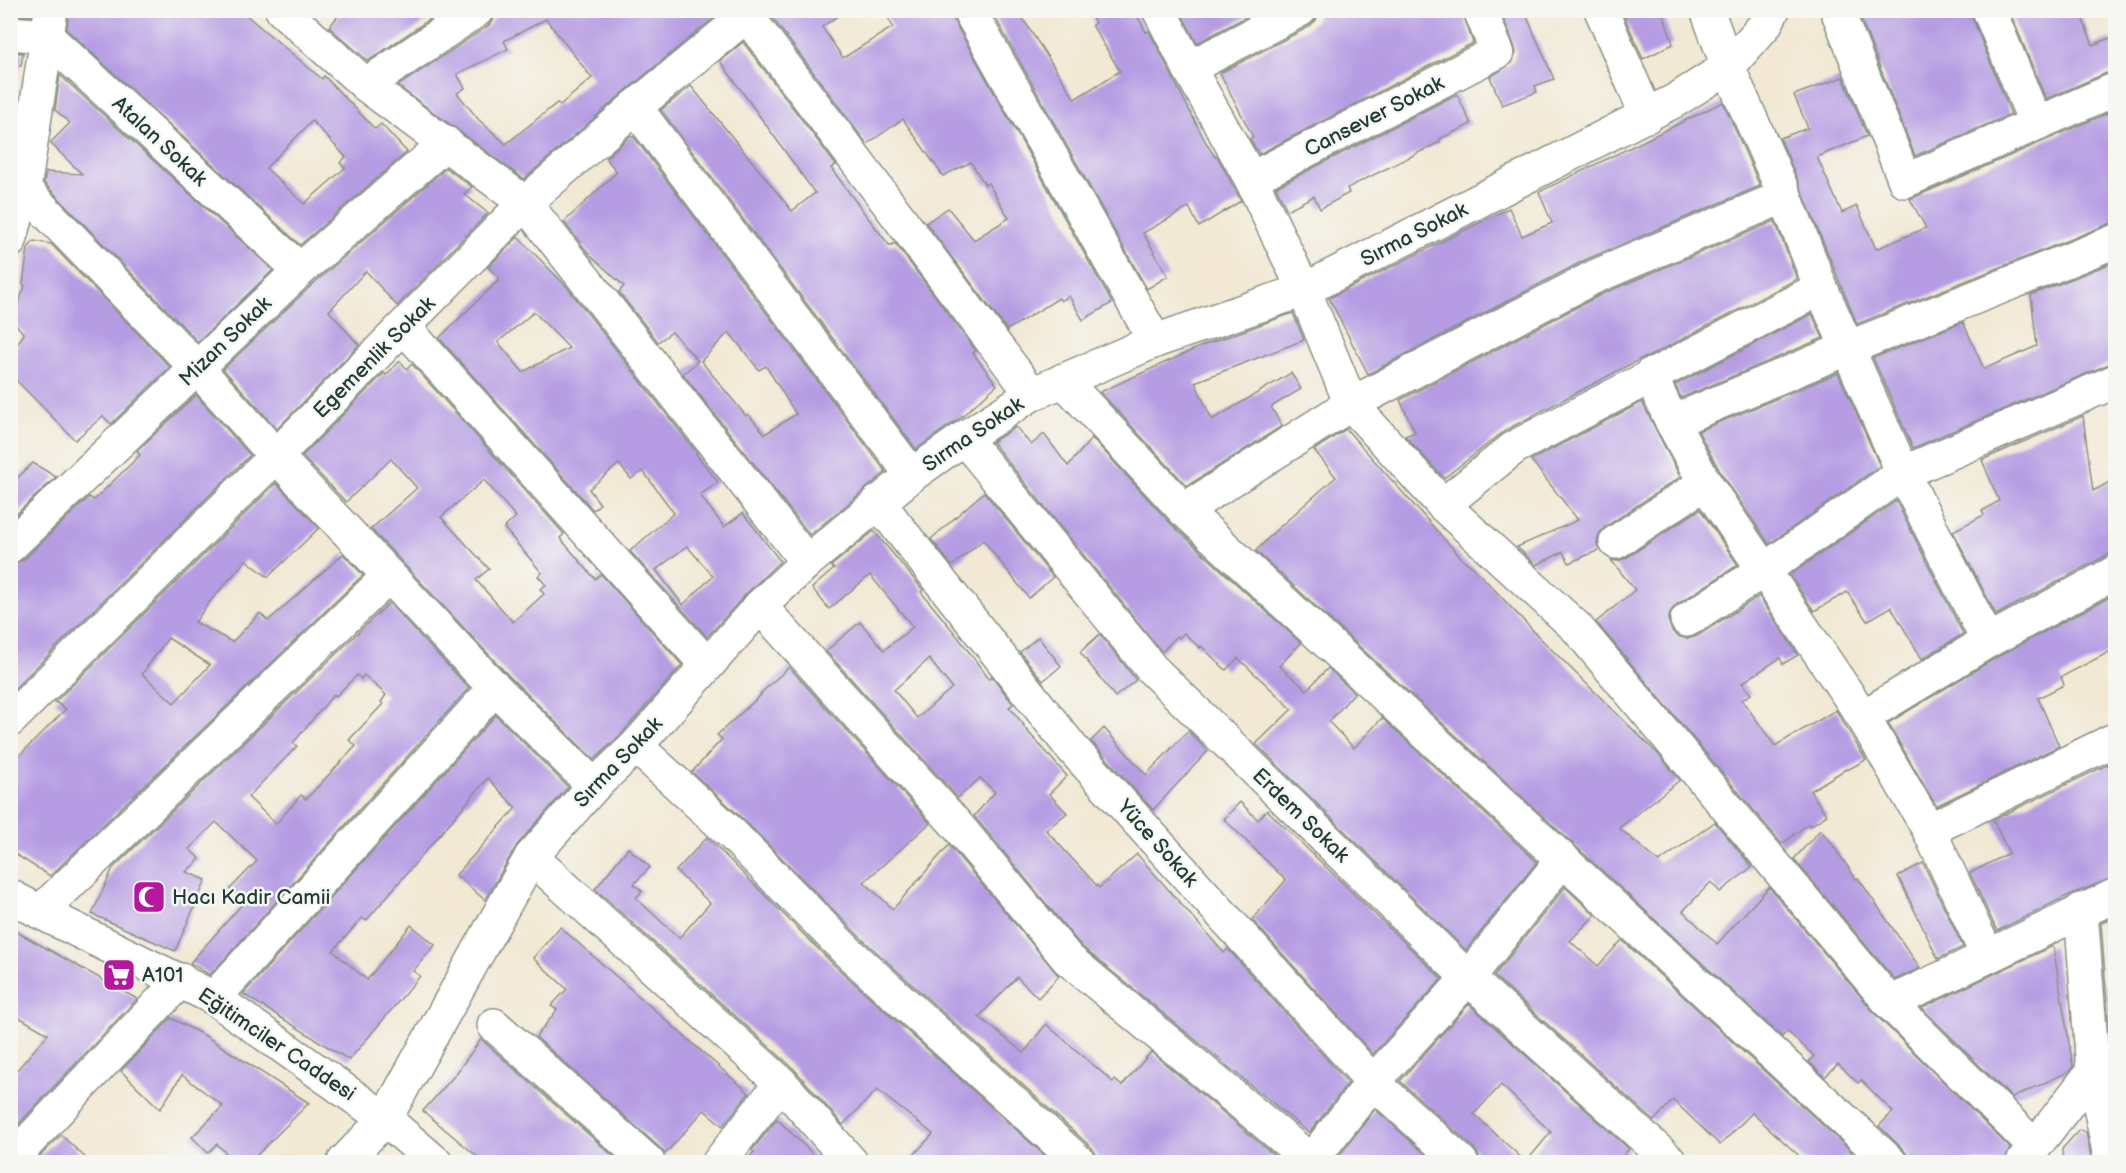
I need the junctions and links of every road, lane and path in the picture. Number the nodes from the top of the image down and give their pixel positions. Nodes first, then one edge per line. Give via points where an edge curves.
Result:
1 (282, 10) edge
2 (477, 10) edge
3 (969, 10) edge
4 (1159, 10) edge
5 (1300, 10) edge
6 (1480, 10) edge
7 (1601, 10) edge
8 (1707, 10) edge
9 (1773, 10) edge
10 (1837, 10) edge
11 (1989, 10) edge
12 (750, 13) edge
13 (49, 23) edge
14 (10, 33) edge
15 (1728, 67) junction
16 (1189, 68) junction
17 (366, 85) junction
18 (2115, 88) edge
19 (635, 107) junction
20 (1647, 116) junction
21 (2036, 122) junction
22 (446, 143) junction
23 (1251, 179) junction
24 (24, 189) junction
25 (1785, 196) junction
26 (525, 203) junction
27 (2115, 240) edge
28 (10, 241) edge
29 (300, 270) junction
30 (1821, 288) junction
31 (1304, 290) junction
32 (404, 327) junction
33 (1155, 341) junction
34 (1848, 348) junction
35 (197, 368) junction
36 (1650, 375) junction
37 (1063, 380) junction
38 (2115, 381) edge
39 (1032, 394) junction
40 (1352, 404) junction
41 (1672, 422) junction
42 (964, 438) junction
43 (276, 456) junction
44 (1903, 473) junction
45 (912, 475) junction
46 (1705, 483) junction
47 (878, 502) junction
48 (1443, 505) junction
49 (1184, 510) junction
50 (1616, 542) dead end
51 (10, 546) edge
52 (807, 562) junction
53 (1764, 570) junction
54 (2115, 572) edge
55 (388, 576) junction
56 (760, 606) junction
57 (1687, 620) dead end
58 (1988, 641) junction
59 (707, 665) junction
60 (495, 688) junction
61 (1863, 717) junction
62 (10, 720) edge
63 (2115, 739) edge
64 (636, 746) junction
65 (594, 786) junction
66 (1929, 830) junction
67 (531, 857) junction
68 (1563, 859) junction
69 (2115, 895) edge
70 (19, 903) edge
71 (2081, 910) junction
72 (1987, 955) junction
73 (1468, 978) junction
74 (181, 980) junction
75 (214, 998) junction
76 (1890, 1003) junction
77 (494, 1025) dead end
78 (2104, 1066) edge
79 (1373, 1082) junction
80 (781, 1083) junction
81 (385, 1119) junction
82 (2029, 1155) edge
83 (10, 1161) edge
84 (344, 1162) edge
85 (435, 1162) edge
86 (648, 1162) edge
87 (718, 1162) edge
88 (852, 1162) edge
89 (1079, 1162) edge
90 (1311, 1162) edge
91 (1461, 1162) edge
92 (1671, 1162) edge
93 (1890, 1162) edge
94 (2110, 1162) edge

1 - 17 street
2 - 17 street
3 - 33 street
4 - 16 street
5 - 16 street
6 - 23 street, Cansever Sokak via 1497,52
7 - 20 street
8 - 15 street
9 - 15 street, Sırma Sokak via 1765,25
10 - 21 street via 1905,181
11 - 21 street
12 - 19 street, Egemenlik Sokak
12 - 39 street
13 - 14 street
13 - 24 street
13 - 29 street, Atalan Sokak
15 - 20 street, Sırma Sokak
15 - 25 street
16 - 23 street
17 - 22 street
18 - 21 street
19 - 26 street, Egemenlik Sokak
19 - 45 street
20 - 31 street, Sırma Sokak
22 - 26 street
22 - 29 street, Mizan Sokak
23 - 31 street
24 - 28 street
24 - 35 street
25 - 30 street
25 - 40 street via 1594,277
26 - 32 street, Egemenlik Sokak
26 - 52 street
27 - 34 street
29 - 35 street, Mizan Sokak
30 - 34 street
30 - 36 street
31 - 33 street, Sırma Sokak
31 - 40 street
32 - 43 street, Egemenlik Sokak
32 - 59 street
33 - 37 street, Sırma Sokak
34 - 41 street
34 - 44 street
35 - 43 street
35 - 51 street, Mizan Sokak
36 - 41 street
36 - 48 street via 1515,447
37 - 39 street, Sırma Sokak
37 - 49 street
38 - 44 street
39 - 42 street, Sırma Sokak
40 - 48 street
40 - 49 street
41 - 46 street
42 - 45 street, Sırma Sokak
42 - 73 street, Erdem Sokak via 1152,669
43 - 55 street
43 - 62 street, Egemenlik Sokak
44 - 53 street
44 - 58 street
45 - 47 street, Sırma Sokak
46 - 50 street
46 - 53 street
47 - 52 street, Sırma Sokak
47 - 79 street, Yüce Sokak via 1071,747
48 - 76 street via 1576,628
49 - 68 street
52 - 56 street, Sırma Sokak
53 - 57 street
53 - 61 street
54 - 58 street
55 - 60 street
55 - 70 street
56 - 59 street, Sırma Sokak
56 - 90 street via 956,824 1068,959
58 - 61 street
59 - 64 street, Sırma Sokak
60 - 65 street
60 - 75 street
61 - 66 street
63 - 66 street
64 - 65 street, Sırma Sokak
64 - 89 street via 732,834 846,950
65 - 67 street, Sırma Sokak
66 - 72 street
67 - 80 street
67 - 81 street, Sırma Sokak
68 - 73 street
68 - 93 street
69 - 71 street
70 - 74 street, Eğitimciler Caddesi
71 - 72 street
71 - 78 street
72 - 76 street
73 - 79 street
73 - 92 street, Erdem Sokak
74 - 75 street, Eğitimciler Caddesi
74 - 83 street
75 - 81 street, Eğitimciler Caddesi
76 - 82 street
77 - 86 street
78 - 82 street
78 - 94 street
79 - 90 street
79 - 91 street, Yüce Sokak
80 - 87 street
80 - 88 street
81 - 84 street, Sırma Sokak
81 - 85 street, Eğitimciler Caddesi

